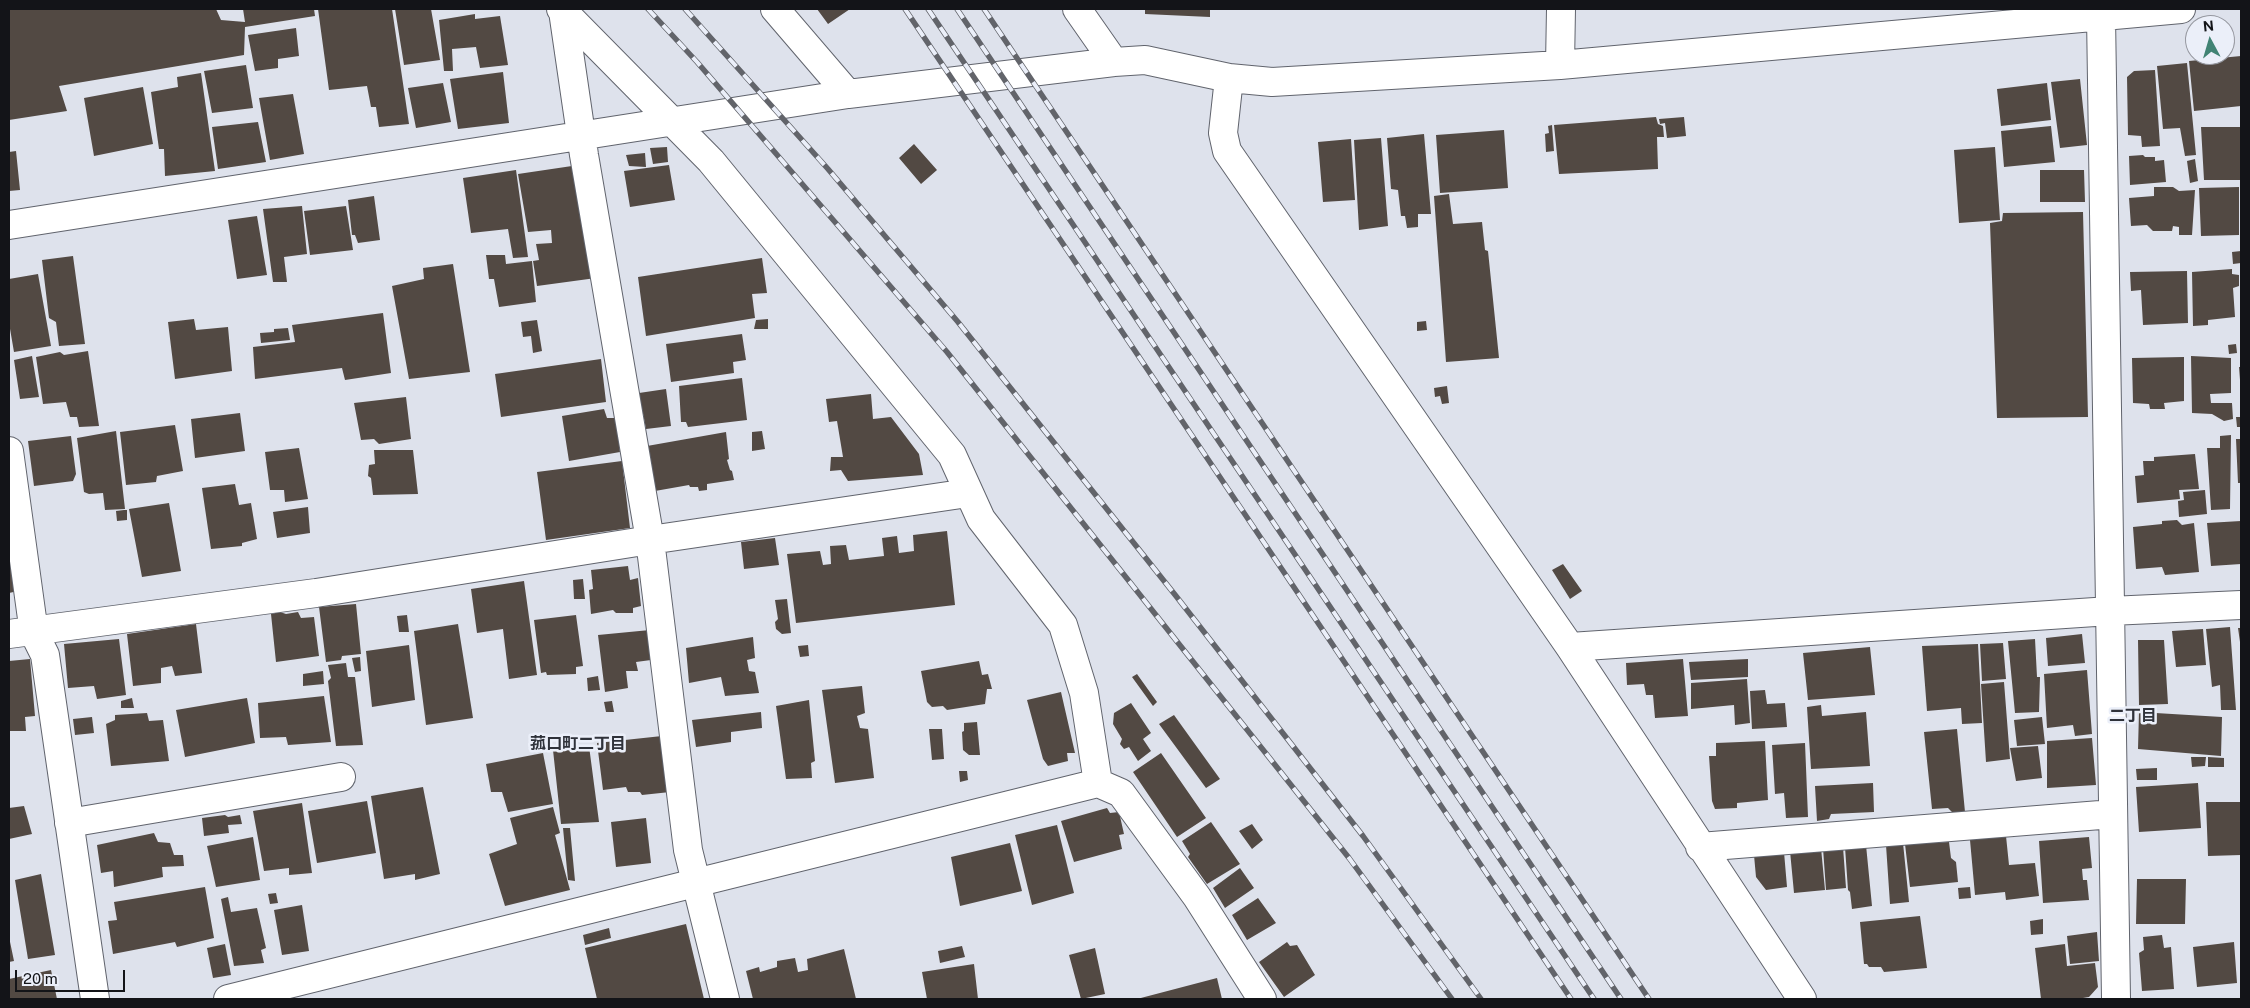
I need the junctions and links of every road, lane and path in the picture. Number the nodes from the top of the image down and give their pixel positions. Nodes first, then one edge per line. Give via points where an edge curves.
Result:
1 (775, 9) edge
2 (1077, 9) edge
3 (1561, 9) edge
4 (2181, 9) edge
5 (562, 10) edge
6 (2101, 16) junction
7 (1114, 62) junction
8 (1560, 65) junction
9 (1229, 78) junction
10 (848, 94) junction
11 (671, 122) junction
12 (582, 136) junction
13 (9, 224) edge
14 (9, 451) edge
15 (968, 494) junction
16 (650, 540) junction
17 (2241, 605) edge
18 (2110, 611) junction
19 (21, 634) edge
20 (1570, 647) junction
21 (341, 777) dead end
22 (1098, 782) junction
23 (2113, 814) junction
24 (69, 823) junction
25 (1700, 847) junction
26 (695, 882) junction
27 (95, 999) edge
28 (228, 999) edge
29 (725, 999) edge
30 (1262, 999) edge
31 (1802, 999) edge
32 (2116, 999) edge

1 - 10 street
2 - 7 street
3 - 8 street
4 - 6 street
5 - 11 street
5 - 12 street
6 - 8 street
6 - 18 street
7 - 9 street via 1145,60
7 - 10 street
8 - 9 street via 1272,82
9 - 20 street via 1223,134 1227,151
10 - 11 street
11 - 12 street
11 - 15 street via 711,161 952,455
12 - 13 street
12 - 16 street
14 - 19 street
15 - 16 street
15 - 22 street via 980,519 1063,625 1084,694
16 - 19 street via 316,593
16 - 26 street via 688,850
17 - 18 street
18 - 20 street
18 - 23 street
19 - 24 street via 45,655
20 - 25 street
21 - 24 street
22 - 26 street
22 - 30 street via 1121,793 1197,897
23 - 25 street
23 - 32 street
24 - 27 street
25 - 31 street
26 - 28 street
26 - 29 street

